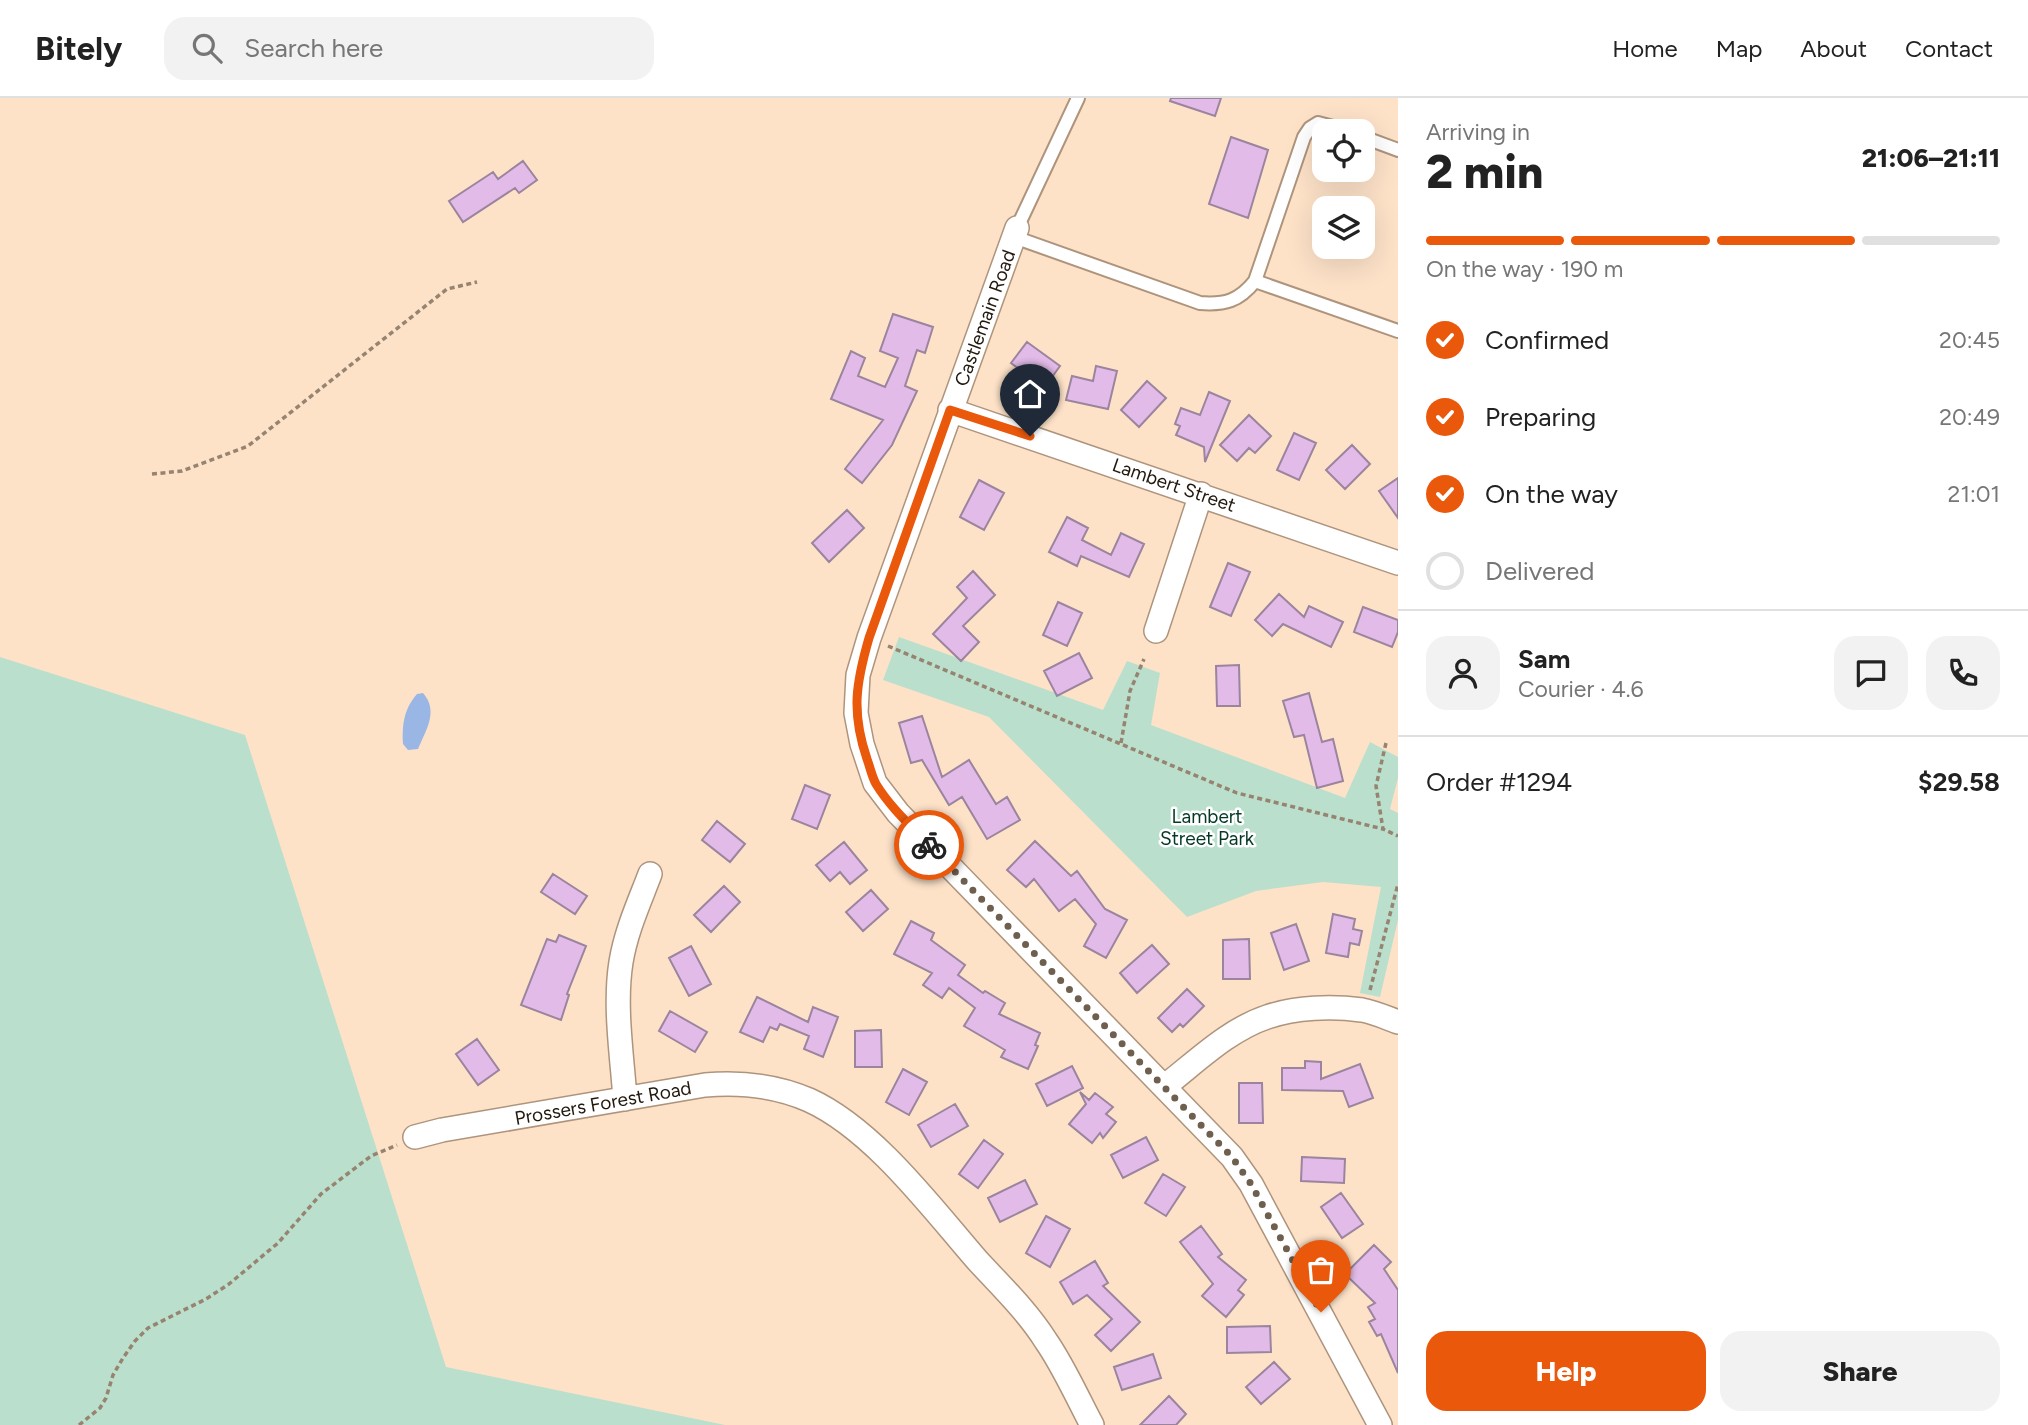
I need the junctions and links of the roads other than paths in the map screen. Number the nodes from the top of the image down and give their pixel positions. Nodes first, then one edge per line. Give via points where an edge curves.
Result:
1 (1078, 98) edge
2 (1312, 127) edge
3 (1375, 141) edge
4 (1398, 150) edge
5 (1016, 233) junction
6 (1255, 281) junction
7 (1398, 331) edge
8 (950, 410) junction
9 (1201, 494) junction
10 (1398, 563) edge
11 (1156, 631) dead end
12 (650, 874) dead end
13 (1398, 1022) edge
14 (1165, 1086) junction
15 (625, 1099) junction
16 (415, 1137) road end
17 (1092, 1425) edge
18 (1380, 1425) edge

1 - 5 lane
2 - 6 lane via 1304,137
3 - 4 lane
5 - 6 lane via 1200,303 1233,302
5 - 8 street, Castlemain Road
6 - 7 lane
8 - 9 street, Lambert Street
8 - 14 street, Castlemain Road via 858,675 856,713 862,744 875,783 898,813
9 - 10 street, Lambert Street
9 - 11 street
12 - 15 street via 631,924 619,982
13 - 14 street via 1365,1010 1299,1010 1266,1017 1235,1033
14 - 18 street, Castlemain Road via 1232,1157 1251,1184
15 - 16 street, Prossers Forest Road
15 - 17 street, Prossers Forest Road via 705,1085 748,1084 792,1093 828,1111 889,1161 1022,1309 1047,1341

